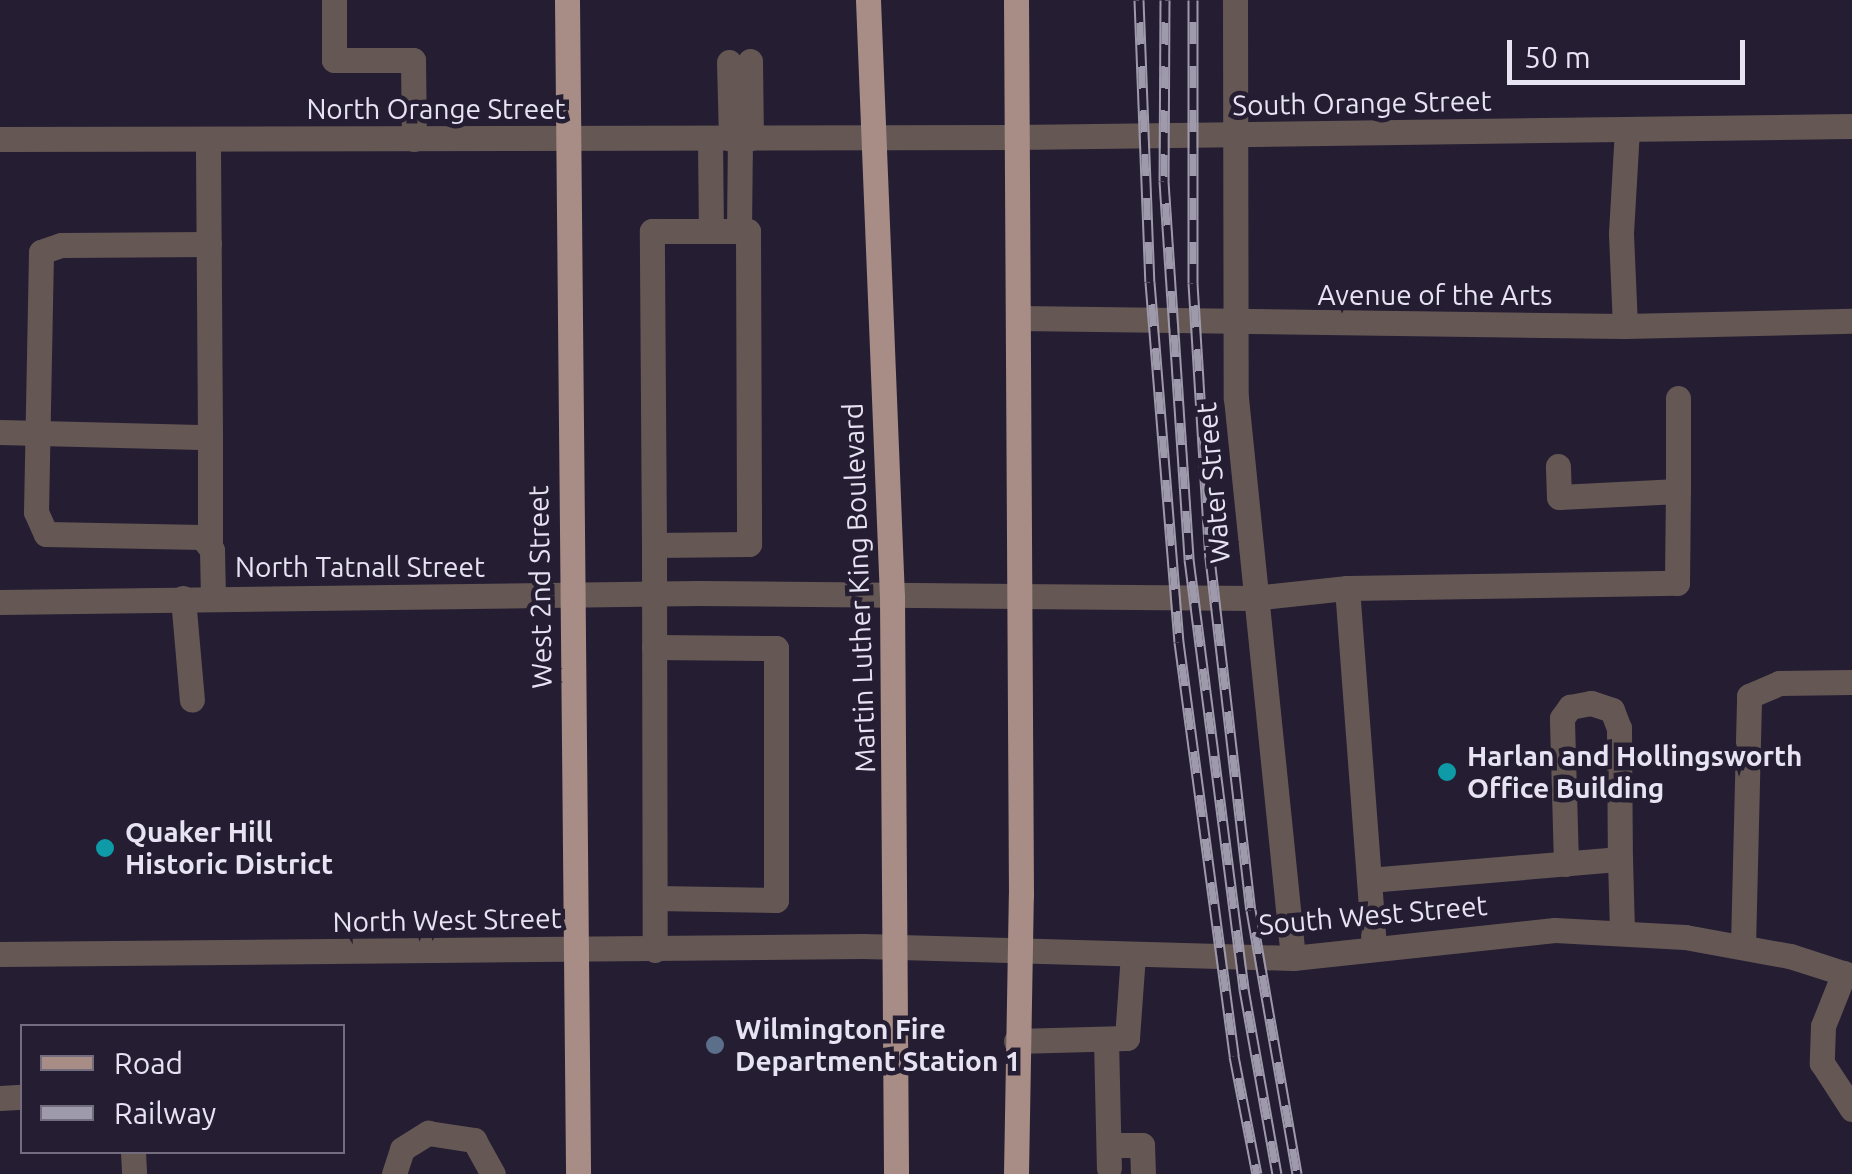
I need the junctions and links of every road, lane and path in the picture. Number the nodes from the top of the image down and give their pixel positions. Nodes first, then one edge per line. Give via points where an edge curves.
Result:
1 (334, 0) edge
2 (567, 0) edge
3 (868, 0) edge
4 (1016, 0) edge
5 (1235, 0) edge
6 (739, 61) dead end
7 (1852, 126) edge
8 (1627, 129) junction
9 (1235, 134) junction
10 (733, 138) junction
11 (873, 138) junction
12 (1017, 138) junction
13 (0, 139) edge
14 (414, 139) junction
15 (208, 140) junction
16 (567, 140) junction
17 (711, 231) junction
18 (738, 231) junction
19 (209, 244) junction
20 (1018, 318) junction
21 (1852, 321) edge
22 (1233, 324) junction
23 (1625, 326) junction
24 (1678, 398) dead end
25 (38, 431) junction
26 (0, 432) edge
27 (210, 438) junction
28 (1558, 466) dead end
29 (1678, 491) junction
30 (210, 544) junction
31 (654, 545) junction
32 (1347, 588) junction
33 (655, 595) junction
34 (568, 597) junction
35 (892, 597) junction
36 (1020, 597) junction
37 (183, 598) junction
38 (213, 598) junction
39 (1253, 598) junction
40 (0, 602) edge
41 (654, 647) junction
42 (1852, 682) edge
43 (192, 700) dead end
44 (1620, 859) junction
45 (1566, 864) junction
46 (1369, 880) junction
47 (654, 898) junction
48 (1622, 932) junction
49 (1742, 946) junction
50 (894, 947) junction
51 (1374, 948) junction
52 (577, 949) junction
53 (655, 950) junction
54 (1018, 950) junction
55 (0, 954) edge
56 (1133, 954) junction
57 (1293, 958) junction
58 (1848, 974) edge
59 (1106, 1038) junction
60 (1016, 1041) junction
61 (1852, 1110) edge
62 (394, 1174) edge
63 (493, 1174) edge
64 (578, 1174) edge
65 (896, 1174) edge
66 (1016, 1174) edge
67 (1143, 1174) edge

1 - 14 street via 334,60 414,60
2 - 16 main road, West 2nd Street
3 - 11 main road, Martin Luther King Boulevard
4 - 12 main road
5 - 9 street, Water Street
6 - 10 street
7 - 8 street, South Orange Street
8 - 9 street, South Orange Street
8 - 23 street via 1620,233
9 - 12 street, South Orange Street
9 - 22 street, Water Street
10 - 11 street, North Orange Street
10 - 16 street, North Orange Street
10 - 17 street
10 - 18 street
11 - 12 street, South Orange Street
11 - 35 main road, Martin Luther King Boulevard
12 - 20 main road
13 - 15 street, North Orange Street
14 - 15 street, North Orange Street
14 - 16 street, North Orange Street
15 - 19 street
16 - 34 main road, West 2nd Street
17 - 18 street
17 - 31 street via 652,231
18 - 31 street via 748,231 749,544
19 - 25 street via 60,245 41,252
19 - 27 street
20 - 22 street, Avenue of the Arts
20 - 36 main road
21 - 23 street, Avenue of the Arts
22 - 23 street, Avenue of the Arts
22 - 39 street, Water Street
24 - 29 street
25 - 26 street
25 - 27 street
25 - 30 street via 36,512 46,534 175,532
27 - 30 street
28 - 29 street via 1559,497
29 - 32 street, North Tatnall Street via 1676,583
30 - 38 street
31 - 33 street
32 - 39 street, North Tatnall Street
32 - 46 street
33 - 34 street, North Tatnall Street
33 - 35 street, North Tatnall Street
33 - 41 street
34 - 38 street, North Tatnall Street
34 - 52 main road, West 2nd Street
35 - 36 street, North Tatnall Street
35 - 50 main road, Martin Luther King Boulevard
36 - 39 street, North Tatnall Street
36 - 54 main road
37 - 38 street, North Tatnall Street
37 - 40 street, North Tatnall Street
37 - 43 street
39 - 57 street, Water Street
41 - 47 street
41 - 47 street via 776,648 776,900
42 - 49 street via 1779,683 1749,696
44 - 45 street
44 - 45 street via 1619,728 1612,710 1592,703 1564,710
44 - 48 street
45 - 46 street
46 - 51 street
47 - 53 street
48 - 49 street, South West Street
48 - 51 street, South West Street via 1509,933
49 - 58 street, South West Street
50 - 53 street, North West Street
50 - 54 street, South West Street
50 - 65 main road, Martin Luther King Boulevard
51 - 57 street, South West Street
52 - 53 street, North West Street
52 - 55 street, North West Street
52 - 64 main road, West 2nd Street
54 - 56 street, South West Street
54 - 60 main road
56 - 57 street, South West Street
56 - 59 street via 1127,1038
58 - 61 street via 1823,1026 1822,1063
59 - 60 street
59 - 67 street via 1109,1157 1142,1145
60 - 66 main road
62 - 63 street via 402,1149 428,1133 474,1140

